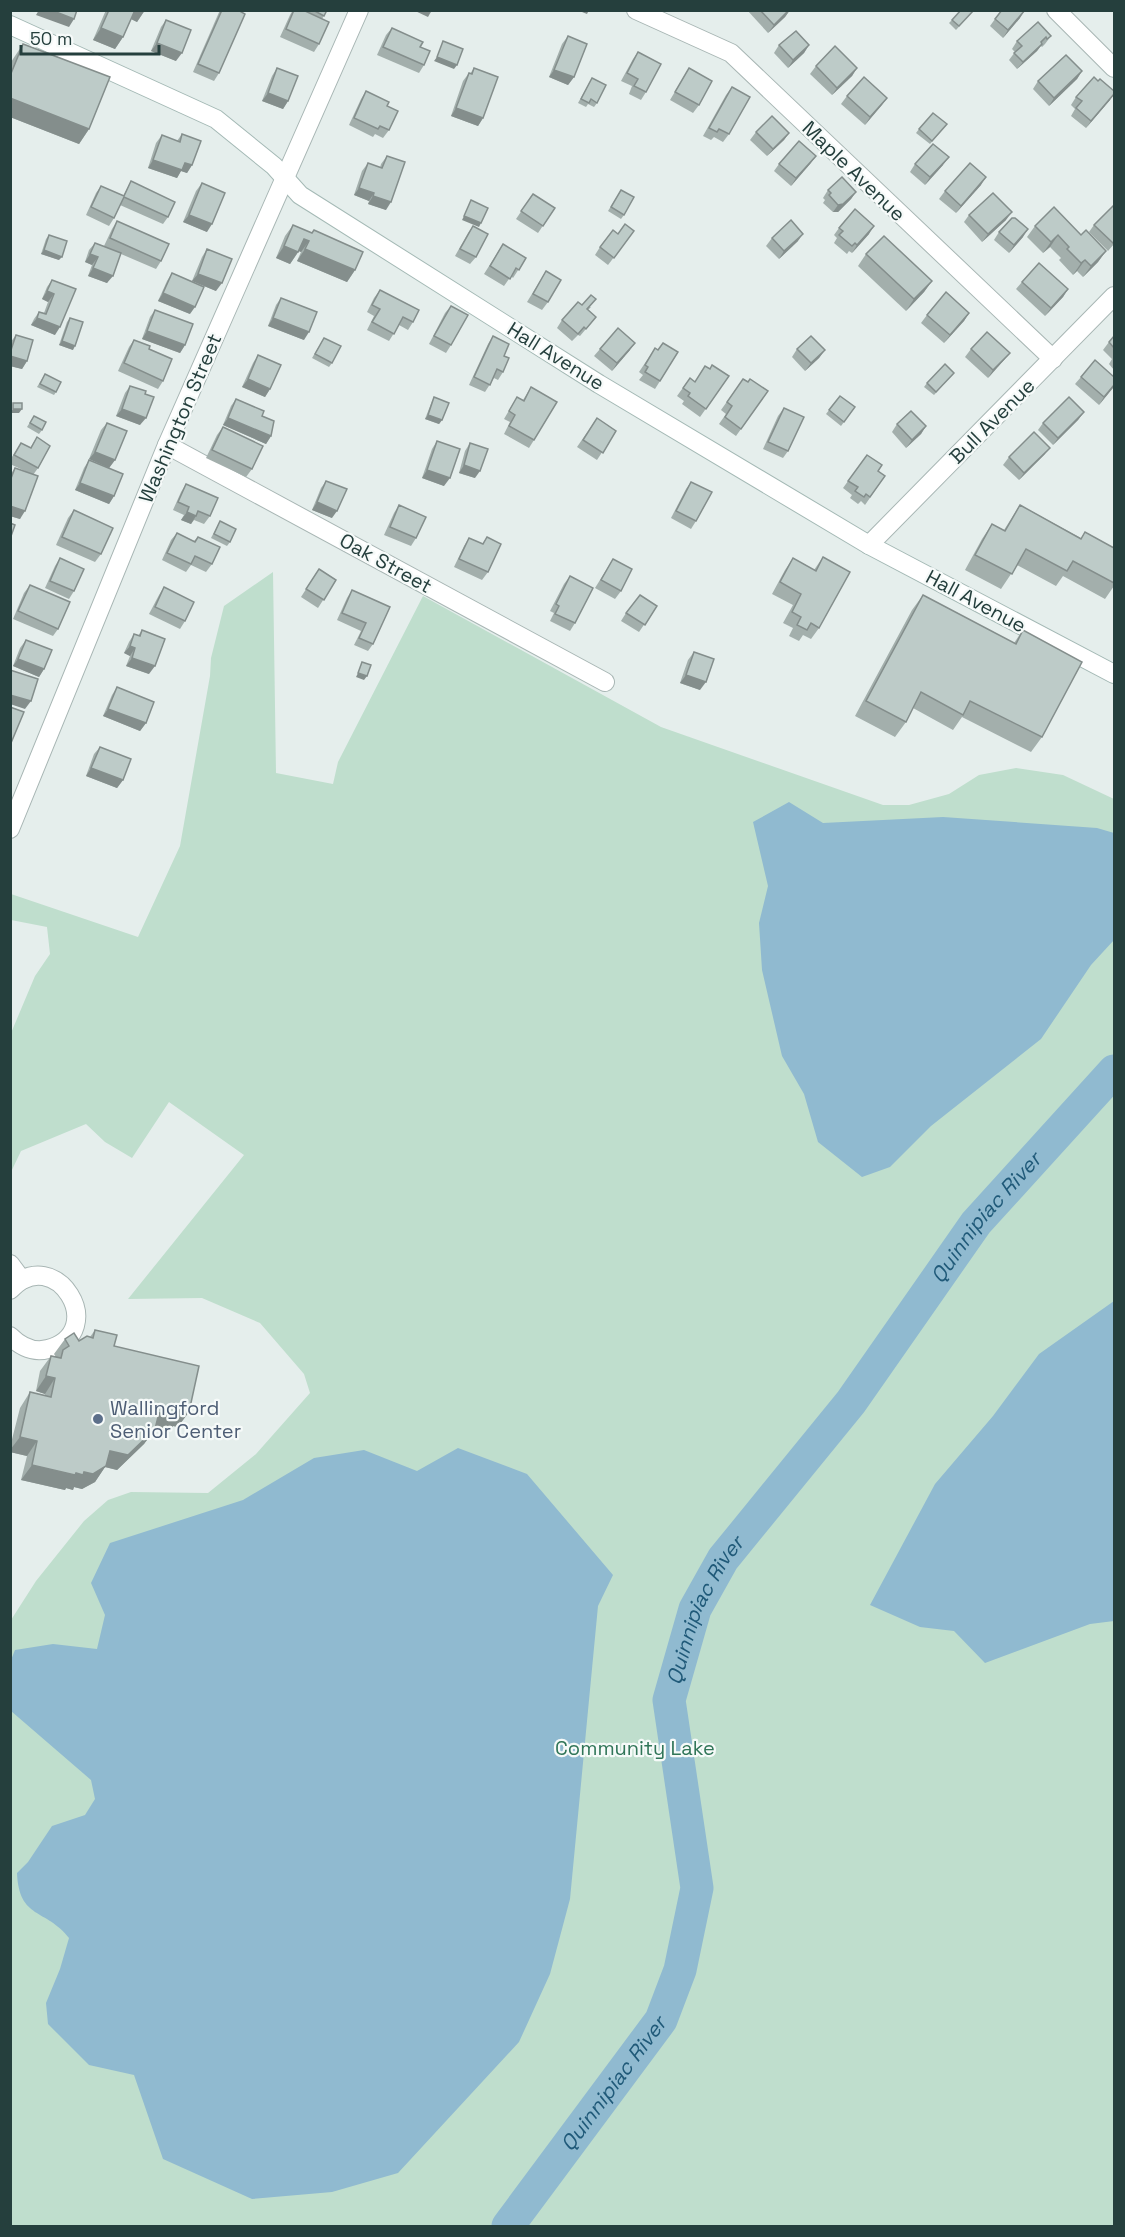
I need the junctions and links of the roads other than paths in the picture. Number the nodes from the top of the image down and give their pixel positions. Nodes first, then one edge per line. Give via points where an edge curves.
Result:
1 (359, 10) edge
2 (636, 10) edge
3 (1056, 10) edge
4 (10, 25) edge
5 (1114, 68) edge
6 (286, 179) junction
7 (1114, 296) edge
8 (1053, 359) junction
9 (166, 446) junction
10 (869, 545) junction
11 (1114, 674) edge
12 (605, 682) dead end
13 (10, 829) edge
14 (10, 1263) edge
15 (16, 1285) edge
16 (10, 1336) edge

1 - 6 street, Washington Street
2 - 8 street, Maple Avenue via 731,53
3 - 5 street
4 - 6 street, Hall Avenue via 216,119
6 - 9 street, Washington Street
6 - 10 street, Hall Avenue via 300,195 599,384
7 - 8 street, Bull Avenue
8 - 10 street, Bull Avenue
9 - 12 street, Oak Street
9 - 13 street, Washington Street
10 - 11 street, Hall Avenue
14 - 15 street
15 - 16 street via 33,1277 55,1280 72,1296 76,1318 69,1335 54,1347 30,1349

